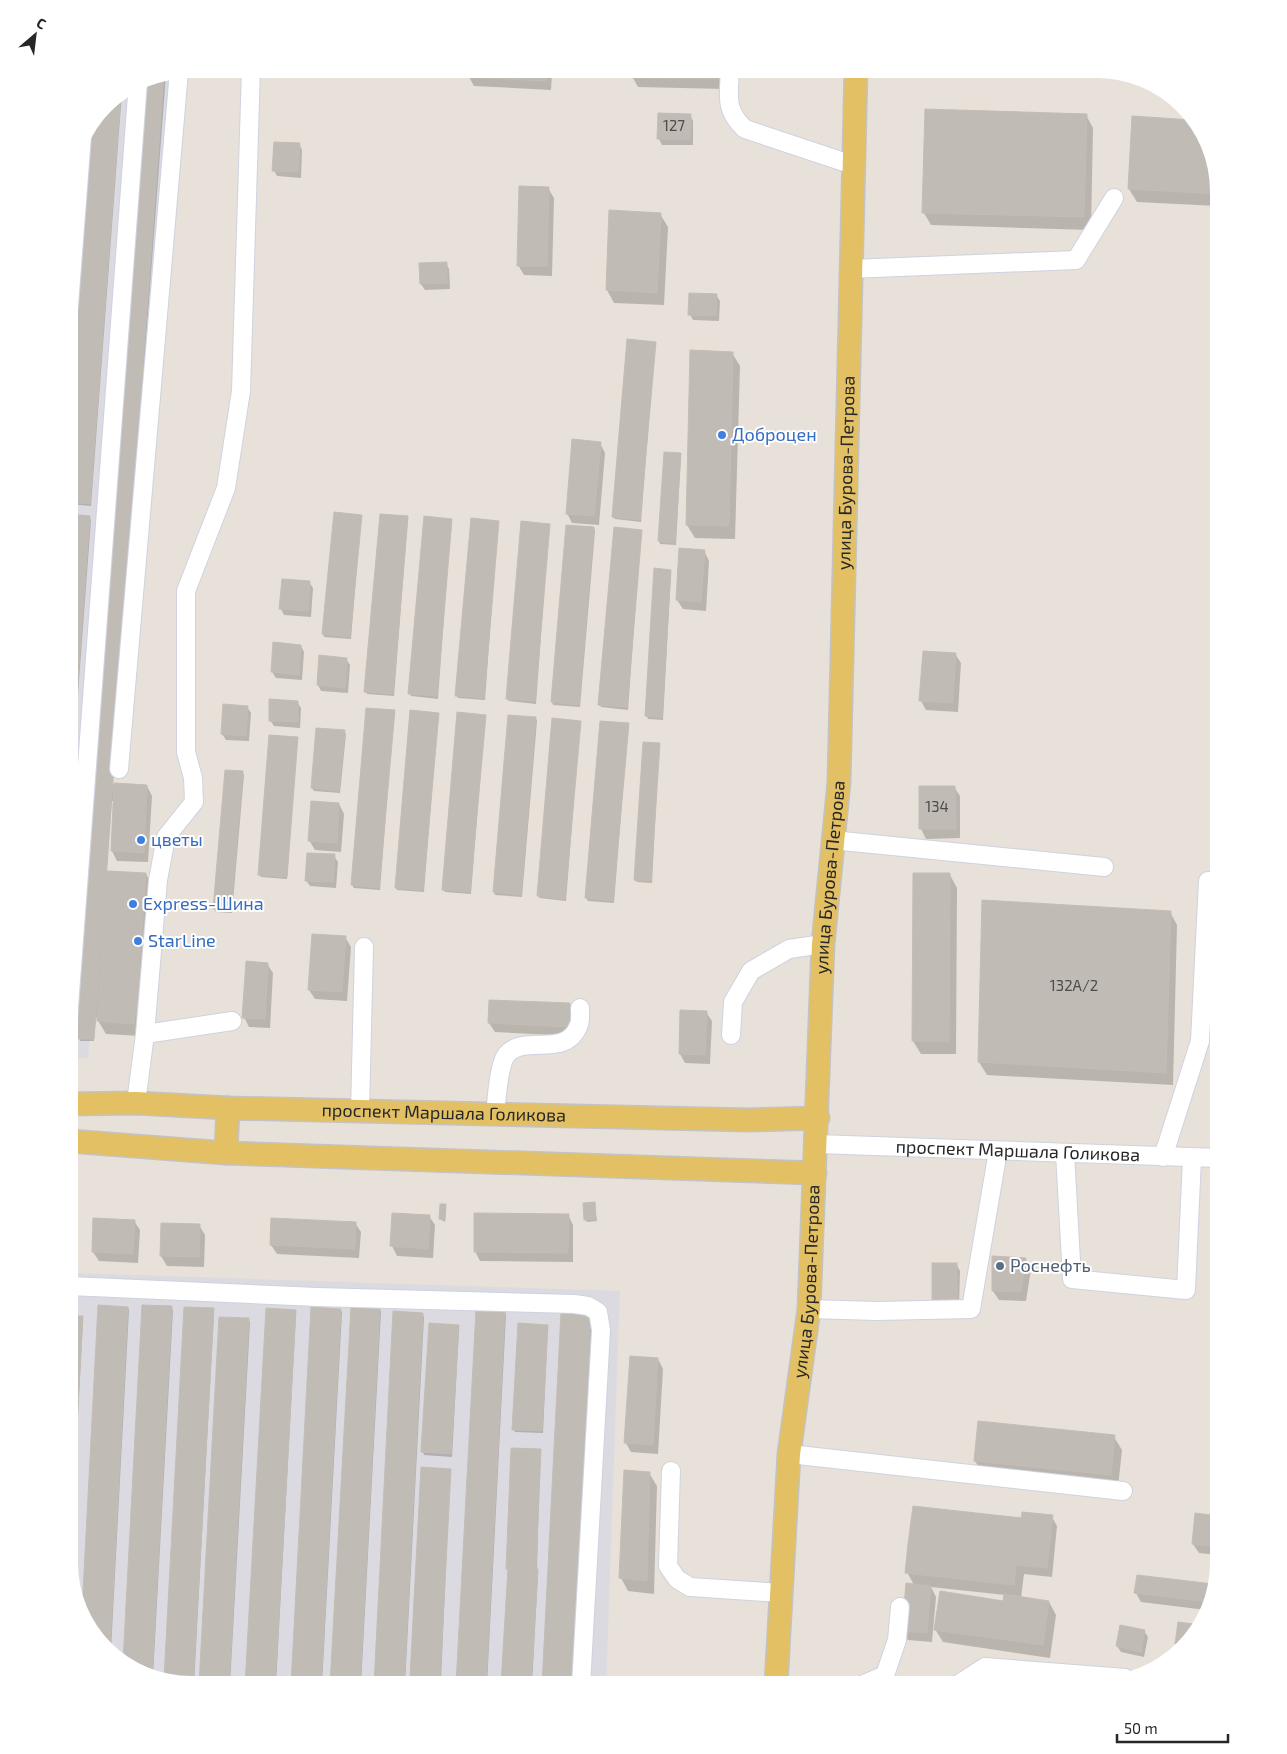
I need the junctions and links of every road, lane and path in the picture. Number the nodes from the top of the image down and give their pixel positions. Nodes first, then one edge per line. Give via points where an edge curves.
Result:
1 (251, 78) edge
2 (730, 78) edge
3 (856, 78) edge
4 (178, 79) edge
5 (137, 91) edge
6 (853, 165) junction
7 (80, 168) edge
8 (78, 188) edge
9 (1114, 198) dead end
10 (850, 269) junction
11 (120, 769) dead end
12 (832, 840) junction
13 (1104, 867) dead end
14 (1210, 881) edge
15 (78, 885) edge
16 (823, 944) junction
17 (364, 947) dead end
18 (580, 1008) dead end
19 (232, 1021) dead end
20 (145, 1034) junction
21 (731, 1035) dead end
22 (136, 1103) junction
23 (78, 1104) edge
24 (228, 1108) junction
25 (360, 1111) junction
26 (495, 1114) junction
27 (818, 1118) junction
28 (78, 1142) edge
29 (817, 1144) junction
30 (998, 1151) junction
31 (226, 1153) junction
32 (1065, 1153) junction
33 (1163, 1156) junction
34 (1192, 1158) junction
35 (1210, 1158) edge
36 (816, 1173) junction
37 (78, 1286) edge
38 (809, 1309) junction
39 (789, 1454) junction
40 (670, 1471) dead end
41 (1123, 1491) dead end
42 (781, 1593) junction
43 (900, 1607) dead end
44 (582, 1676) edge
45 (776, 1676) edge
46 (883, 1676) edge
47 (971, 1676) edge
48 (1099, 1676) edge

1 - 20 street via 241,391 226,488 186,591 186,752 193,778 194,802 166,837 156,899
2 - 6 street via 728,106 734,119 745,129
3 - 6 main road, улица Бурова-Петрова
4 - 11 street
5 - 15 street
6 - 10 main road, улица Бурова-Петрова
7 - 8 street
9 - 10 street via 1076,260
10 - 12 main road, улица Бурова-Петрова via 839,782
12 - 13 street
12 - 16 main road, улица Бурова-Петрова
14 - 33 street via 1200,1042
16 - 21 street via 789,949 751,971 733,1002
16 - 27 main road, улица Бурова-Петрова
17 - 25 street
18 - 26 street via 579,1027 568,1040 554,1045 516,1048 506,1056
19 - 20 street
20 - 22 street
22 - 23 main road, проспект Маршала Голикова
22 - 24 main road, проспект Маршала Голикова
24 - 25 main road, проспект Маршала Голикова
24 - 31 main road
25 - 26 main road, проспект Маршала Голикова
26 - 27 main road, проспект Маршала Голикова via 749,1120
27 - 29 main road, улица Бурова-Петрова
28 - 31 main road
29 - 30 street, проспект Маршала Голикова
29 - 36 main road, улица Бурова-Петрова
30 - 32 street, проспект Маршала Голикова
30 - 38 street via 972,1309
31 - 36 main road
32 - 33 street, проспект Маршала Голикова
32 - 34 street via 1072,1279 1186,1290
33 - 34 street, проспект Маршала Голикова
34 - 35 street, проспект Маршала Голикова
36 - 38 main road, улица Бурова-Петрова
37 - 44 street via 574,1304 588,1306 598,1312 601,1330
38 - 39 main road, улица Бурова-Петрова
39 - 41 street
39 - 42 main road, улица Бурова-Петрова
40 - 42 street via 668,1566 677,1579 690,1587
42 - 45 main road, улица Бурова-Петрова
43 - 46 street via 897,1640
47 - 48 street via 985,1667

